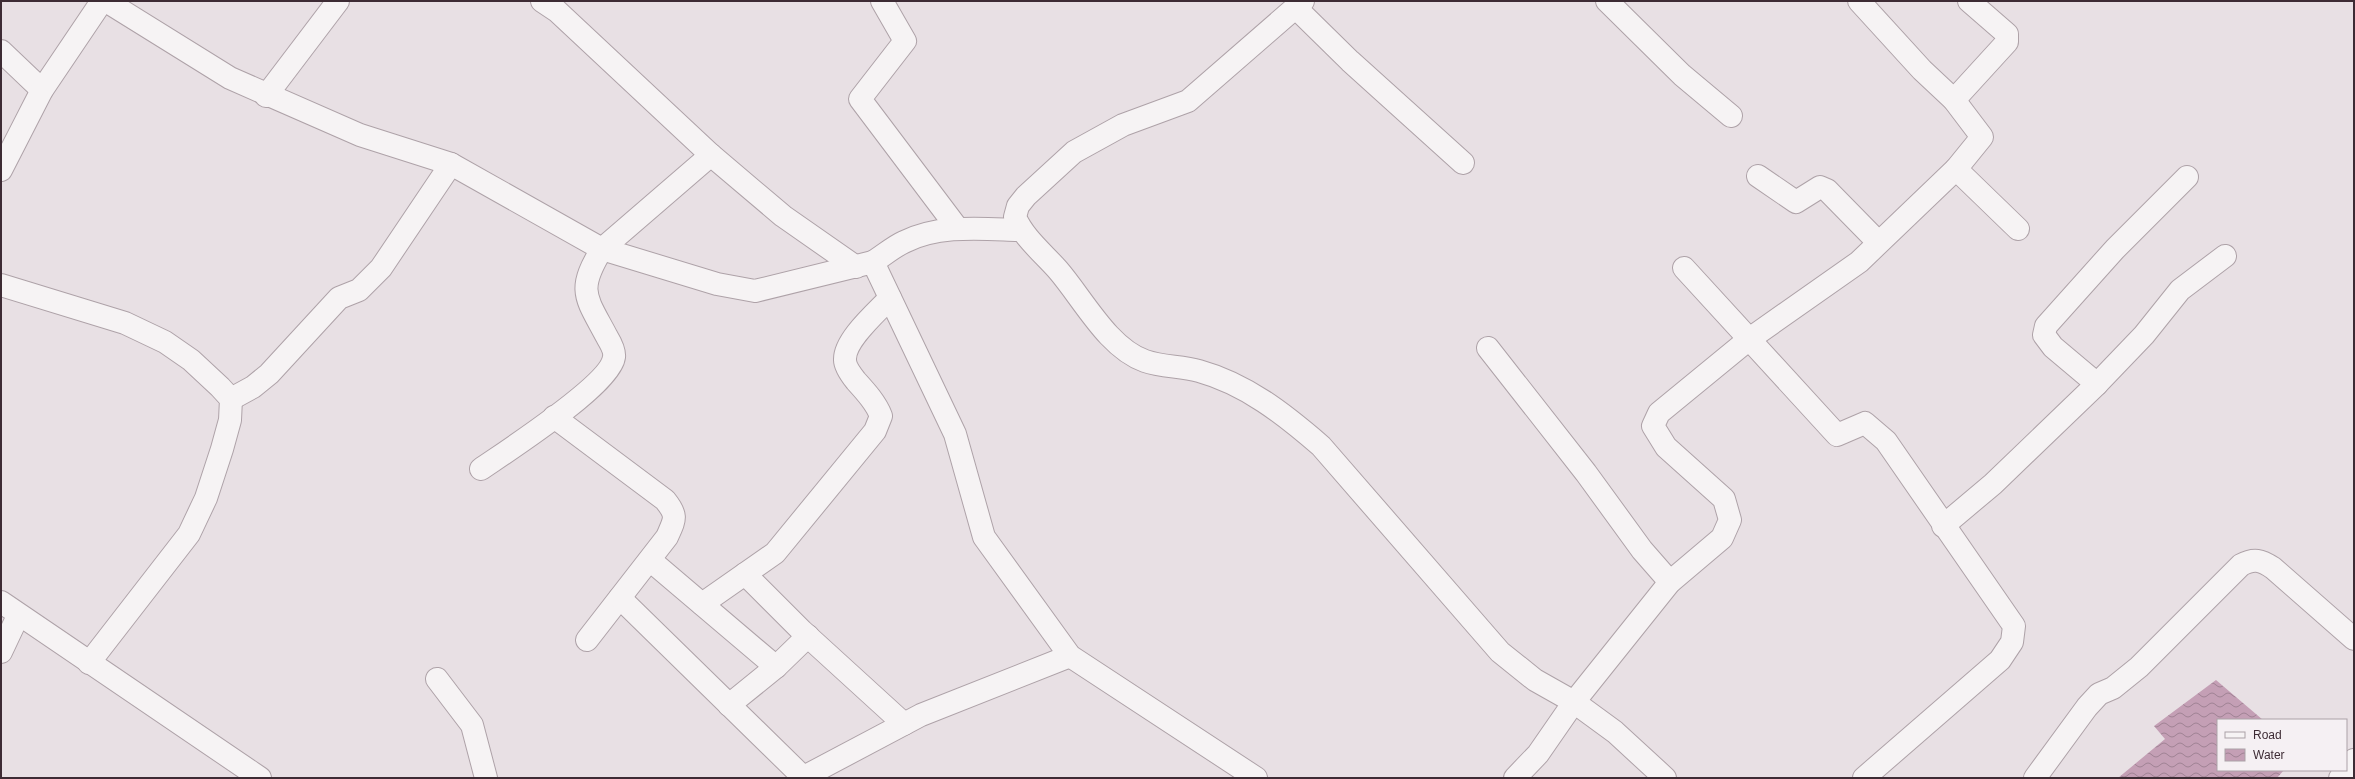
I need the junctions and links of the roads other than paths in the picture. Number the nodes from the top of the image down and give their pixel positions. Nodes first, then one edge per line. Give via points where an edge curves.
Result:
1 (102, 1) edge
2 (106, 1) edge
3 (338, 1) edge
4 (542, 1) edge
5 (882, 1) edge
6 (1607, 1) edge
7 (1859, 1) edge
8 (1969, 1) edge
9 (1300, 5) edge
10 (1, 51) edge
11 (42, 90) junction
12 (266, 96) junction
13 (1954, 100) junction
14 (1731, 116) dead end
15 (711, 155) junction
16 (1463, 163) dead end
17 (452, 164) junction
18 (1, 170) edge
19 (1956, 170) junction
20 (1758, 176) dead end
21 (2187, 177) dead end
22 (958, 229) junction
23 (2018, 229) dead end
24 (1020, 230) junction
25 (1878, 242) junction
26 (602, 249) junction
27 (2225, 256) dead end
28 (864, 265) junction
29 (1684, 268) dead end
30 (1, 285) edge
31 (890, 298) junction
32 (1748, 340) junction
33 (1488, 348) dead end
34 (2097, 384) junction
35 (231, 399) junction
36 (554, 417) junction
37 (482, 469) dead end
38 (1943, 526) junction
39 (650, 560) junction
40 (744, 574) junction
41 (1670, 582) junction
42 (620, 598) junction
43 (1, 602) edge
44 (702, 604) junction
45 (18, 616) junction
46 (808, 636) junction
47 (2354, 639) edge
48 (587, 640) dead end
49 (1, 652) edge
50 (1070, 656) junction
51 (89, 663) junction
52 (776, 667) junction
53 (437, 679) dead end
54 (1574, 702) junction
55 (730, 705) junction
56 (904, 724) junction
57 (2354, 760) edge
58 (2347, 769) edge
59 (260, 778) edge
60 (486, 778) edge
61 (803, 778) edge
62 (1256, 778) edge
63 (1515, 778) edge
64 (1665, 778) edge
65 (1864, 778) edge
66 (2035, 778) edge

1 - 11 street
2 - 12 street via 230,78
3 - 12 street
4 - 15 street
5 - 22 street via 905,41 860,99
6 - 14 street via 1682,75
7 - 13 street via 1922,70
8 - 13 street via 2007,34 2007,42
9 - 16 street via 1350,61
9 - 24 street via 1188,101 1123,125 1074,152 1052,170 1018,206 1015,217
10 - 11 street
11 - 18 street
12 - 17 street via 360,135
13 - 19 street via 1982,137
15 - 26 street
15 - 28 street via 783,216
17 - 26 street
17 - 35 street via 370,281 359,290 339,298 269,374 253,387
19 - 23 street
19 - 25 street
20 - 25 street via 1796,202 1820,187 1827,190
21 - 34 street via 2115,249 2046,326 2044,335 2053,347
22 - 24 street
22 - 28 street via 927,234 904,242
24 - 54 street via 1059,271 1084,307 1131,354 1145,362 1198,371 1224,379 1262,399 1289,418 1321,446 1500,652 1535,680
25 - 32 street via 1859,262
26 - 28 street via 716,284 755,291
26 - 36 street via 590,269 586,298 615,356 612,366 589,391
27 - 34 street via 2180,290 2144,335
28 - 31 street
29 - 32 street
30 - 35 street via 126,323 165,342 192,360
31 - 40 street via 854,336 846,352 845,361 852,375 878,408 881,416 875,431 774,553
31 - 50 street via 955,434 984,537
32 - 38 street via 1837,435 1865,423 1886,441
32 - 41 street via 1659,413 1653,426 1666,447 1724,498 1730,520 1722,538
33 - 41 street via 1586,473 1642,550
34 - 38 street via 1993,484
35 - 51 street via 230,420 222,449 206,498 189,534
36 - 37 street
36 - 39 street via 665,500 674,511 675,520 667,537
38 - 65 street via 2014,626 2012,642 2000,660
39 - 42 street
39 - 44 street
40 - 44 street
40 - 46 street
41 - 54 street
42 - 48 street
42 - 55 street
43 - 45 street
44 - 52 street
45 - 49 street
45 - 51 street
46 - 52 street
46 - 56 street
47 - 66 street via 2273,568 2261,560 2250,560 2241,565 2126,679 2099,694 2091,702
50 - 56 street
50 - 62 street
51 - 59 street
52 - 55 street
53 - 60 street via 472,725
54 - 63 street via 1538,754
54 - 64 street via 1615,732
55 - 61 street
56 - 61 street
57 - 58 street

